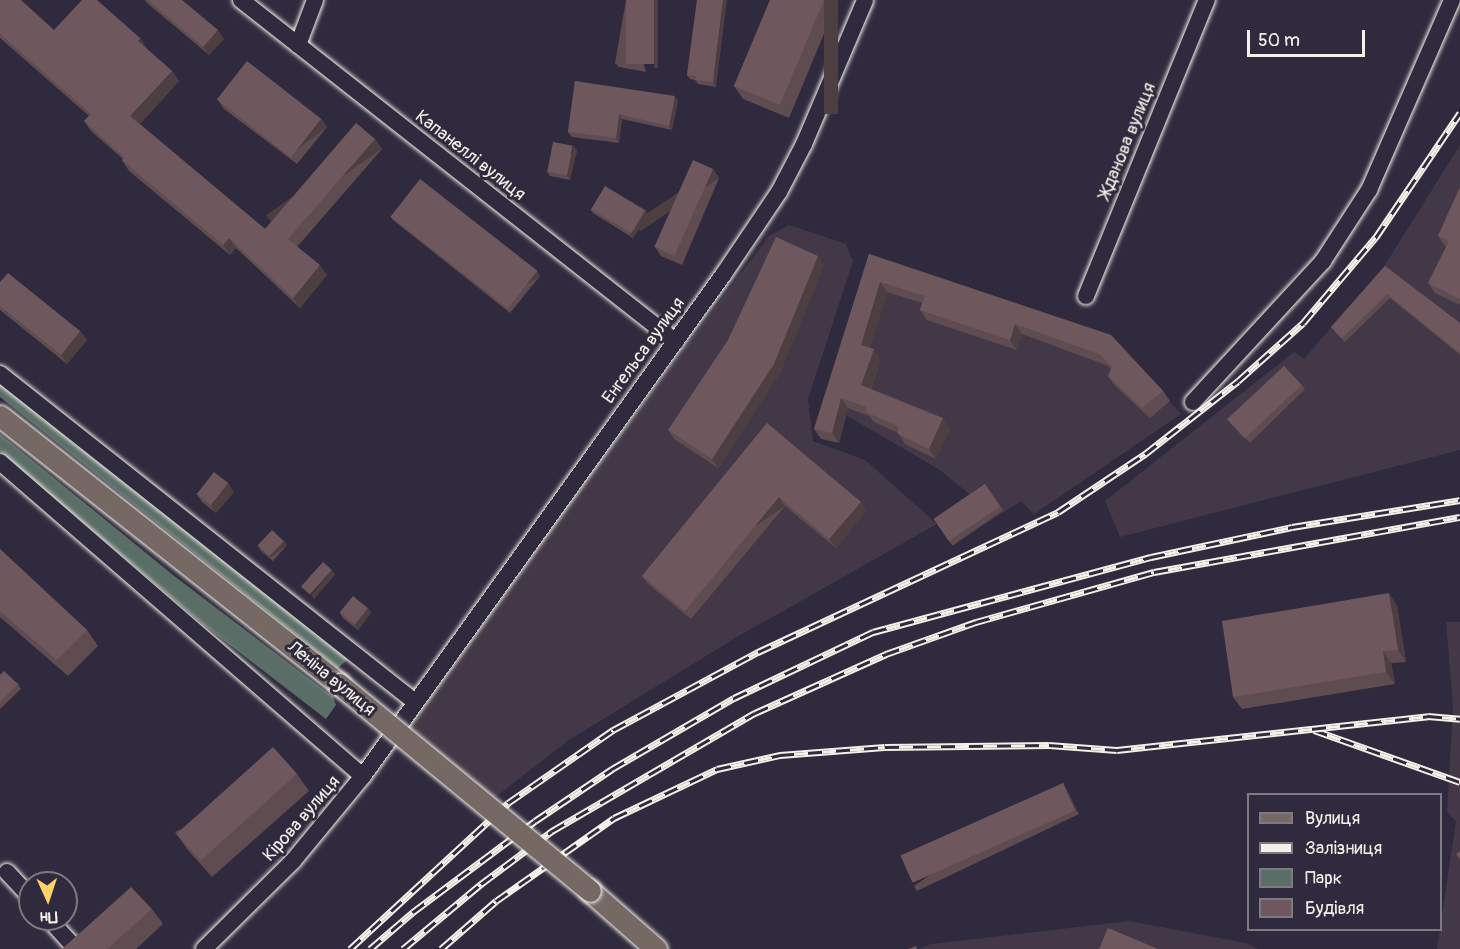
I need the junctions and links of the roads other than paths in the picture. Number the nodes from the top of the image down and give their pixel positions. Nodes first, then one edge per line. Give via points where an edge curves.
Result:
1 (241, 0) edge
2 (315, 0) edge
3 (865, 0) edge
4 (1207, 0) edge
5 (1452, 0) edge
6 (298, 45) junction
7 (1086, 296) dead end
8 (676, 342) junction
9 (0, 374) edge
10 (1193, 402) dead end
11 (0, 416) edge
12 (0, 462) edge
13 (415, 702) junction
14 (363, 776) junction
15 (7, 872) dead end
16 (18, 884) edge
17 (60, 931) edge
18 (76, 949) edge
19 (204, 949) edge
20 (656, 949) edge

1 - 6 street, Капанеллі вулиця
2 - 6 street
3 - 8 street, Енгельса вулиця via 804,144 779,192
4 - 7 street, Жданова вулиця
5 - 10 street via 1369,190 1329,252
6 - 8 street, Капанеллі вулиця
8 - 13 street, Енгельса вулиця
9 - 13 street, Леніна вулиця
11 - 20 main road, Леніна вулиця, bridge via 339,684
12 - 14 street
13 - 14 street, Кірова вулиця
14 - 19 street, Кірова вулиця via 293,861
15 - 16 street
17 - 18 street

